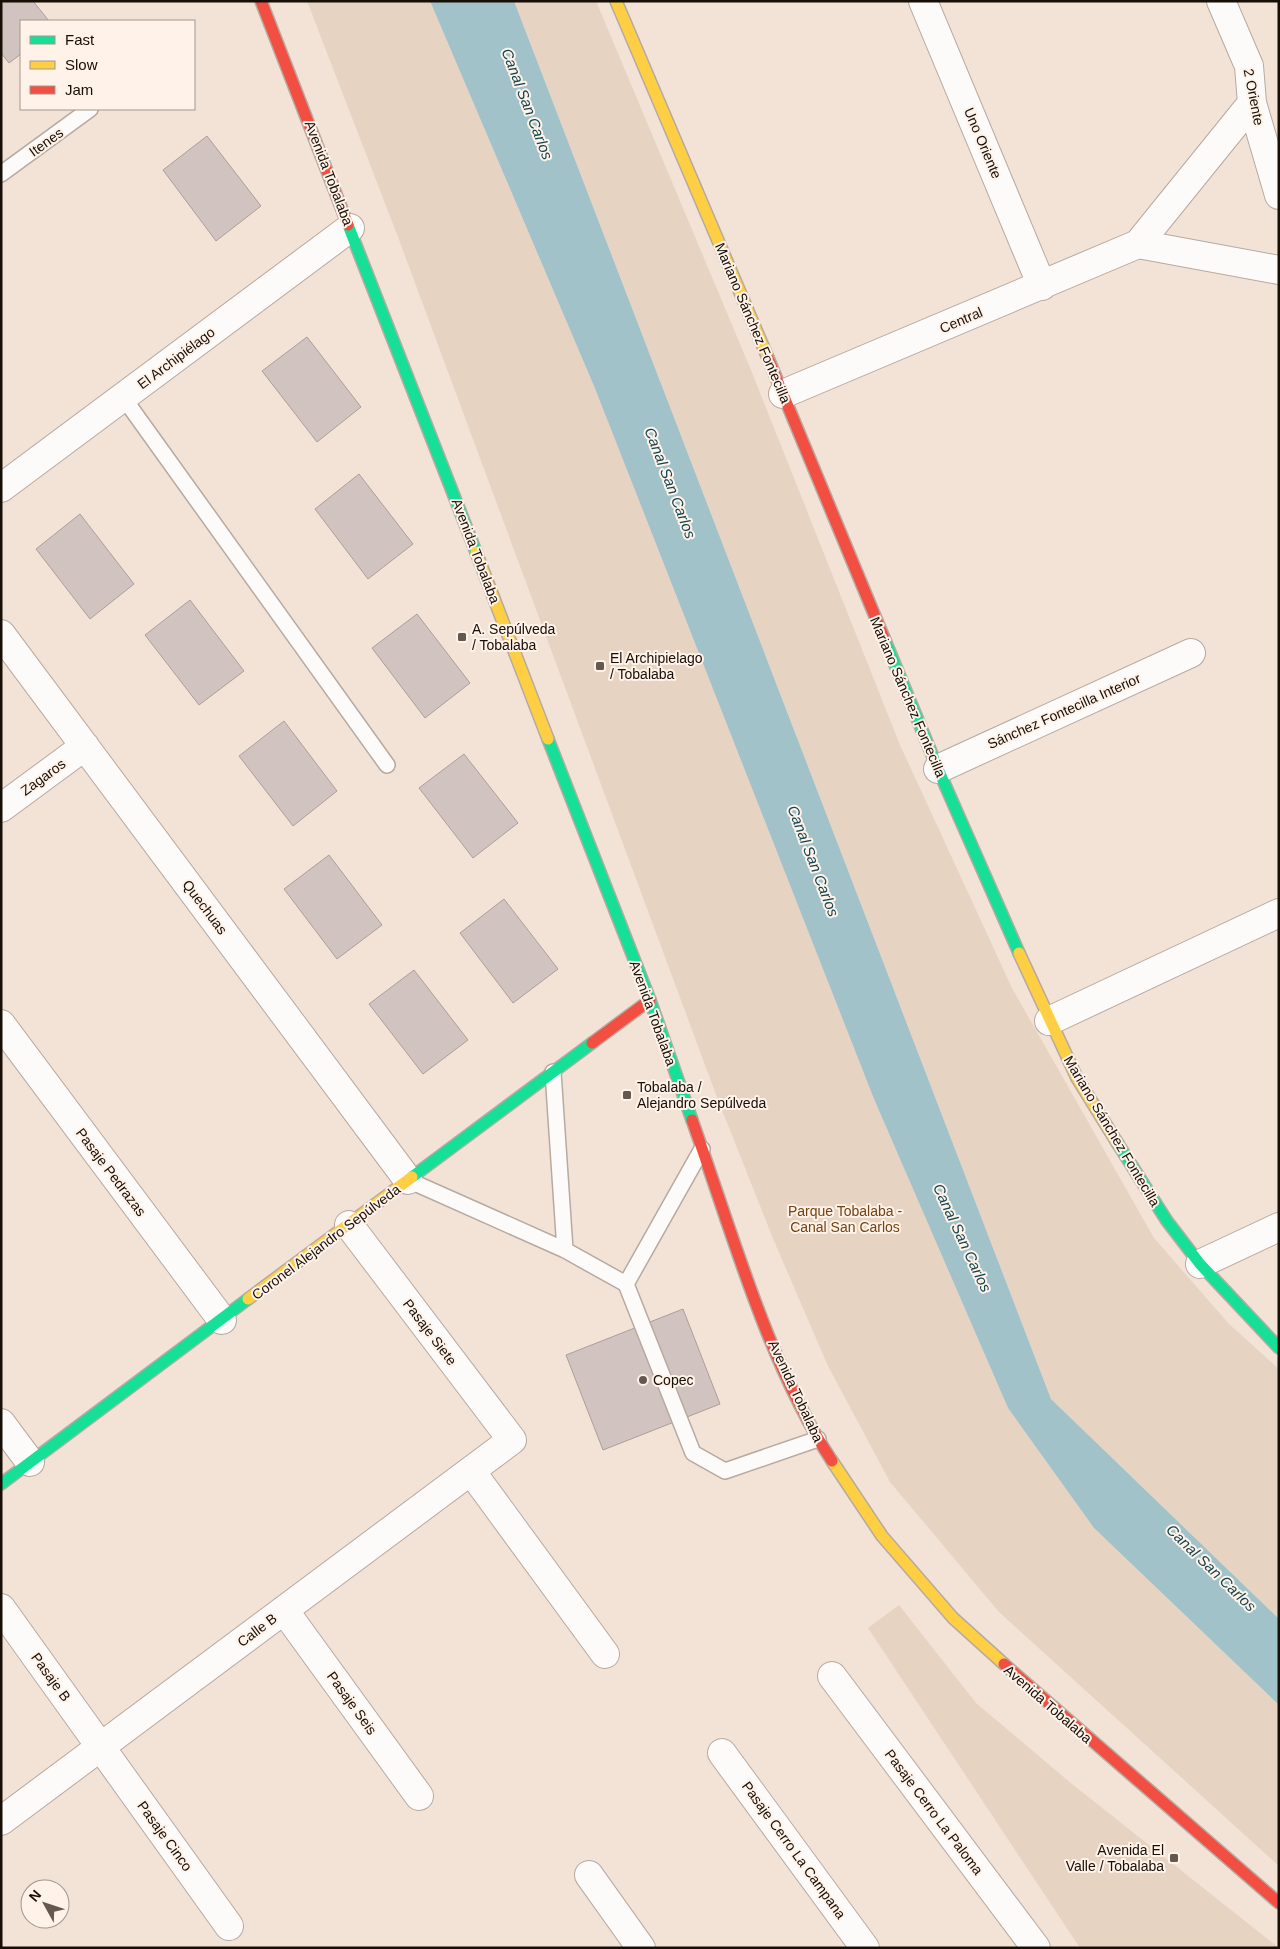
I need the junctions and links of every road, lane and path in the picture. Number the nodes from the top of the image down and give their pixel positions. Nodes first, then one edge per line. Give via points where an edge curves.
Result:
1 (261, 1) edge
2 (616, 1) edge
3 (923, 1) edge
4 (1221, 1) edge
5 (1252, 103) junction
6 (89, 110) edge
7 (1, 174) edge
8 (1279, 195) edge
9 (350, 228) junction
10 (1138, 244) junction
11 (1279, 270) edge
12 (1042, 286) junction
13 (783, 394) junction
14 (123, 397) junction
15 (1, 488) edge
16 (1, 634) edge
17 (1191, 653) dead end
18 (85, 746) junction
19 (387, 765) dead end
20 (938, 769) junction
21 (1, 808) edge
22 (1279, 913) edge
23 (650, 1000) junction
24 (1049, 1021) junction
25 (1, 1024) edge
26 (553, 1072) junction
27 (702, 1149) junction
28 (408, 1180) junction
29 (349, 1225) junction
30 (1279, 1227) edge
31 (565, 1250) junction
32 (1200, 1264) junction
33 (626, 1284) junction
34 (222, 1320) junction
35 (1279, 1348) edge
36 (1, 1423) edge
37 (818, 1439) junction
38 (512, 1440) joint
39 (30, 1462) junction
40 (471, 1471) junction
41 (1, 1484) edge
42 (1, 1608) edge
43 (284, 1610) junction
44 (605, 1654) dead end
45 (832, 1676) dead end
46 (100, 1747) junction
47 (722, 1753) dead end
48 (419, 1796) dead end
49 (1, 1820) edge
50 (589, 1876) dead end
51 (1279, 1902) edge
52 (229, 1926) dead end
53 (642, 1948) edge
54 (865, 1948) edge
55 (1036, 1948) edge

1 - 9 street, Avenida Tobalaba
2 - 13 street, Mariano Sánchez Fontecilla
3 - 12 street, Uno Oriente
4 - 5 street, 2 Oriente via 1249,66
5 - 8 street, 2 Oriente
5 - 10 street, Central
6 - 7 lane, Itenes
9 - 14 street, El Archipiélago
9 - 23 street, Avenida Tobalaba
10 - 11 street
10 - 12 street, Central
12 - 13 street, Central
13 - 20 street, Mariano Sánchez Fontecilla
14 - 15 street, El Archipiélago
14 - 19 lane
16 - 18 street, Quechuas
17 - 20 street, Sánchez Fontecilla Interior
18 - 21 street, Zagaros
18 - 28 street, Quechuas
20 - 24 street, Mariano Sánchez Fontecilla
22 - 24 street
23 - 26 street, Coronel Alejandro Sepúlveda
23 - 27 street, Avenida Tobalaba
24 - 32 street, Mariano Sánchez Fontecilla via 1077,1078 1117,1143 1167,1221
25 - 34 street, Pasaje Pedrazas
26 - 28 street, Coronel Alejandro Sepúlveda
26 - 31 lane
27 - 33 lane
27 - 37 street, Avenida Tobalaba via 784,1374
28 - 29 street, Coronel Alejandro Sepúlveda
28 - 31 lane
29 - 34 street, Coronel Alejandro Sepúlveda
29 - 38 street, Pasaje Siete
30 - 32 street
31 - 33 lane
32 - 35 street, Mariano Sánchez Fontecilla
33 - 37 lane via 693,1453 725,1471
34 - 39 street, Coronel Alejandro Sepúlveda
36 - 39 street
37 - 51 street, Avenida Tobalaba via 882,1536 953,1618 1026,1685
38 - 40 street, Calle B
39 - 41 street, Coronel Alejandro Sepúlveda
40 - 43 street, Calle B
40 - 44 street
42 - 46 street, Pasaje B
43 - 46 street, Calle B
43 - 48 street, Pasaje Seis
45 - 55 street, Pasaje Cerro La Paloma
46 - 49 street, Calle B
46 - 52 street, Pasaje Cinco
47 - 54 street, Pasaje Cerro La Campana
50 - 53 street

